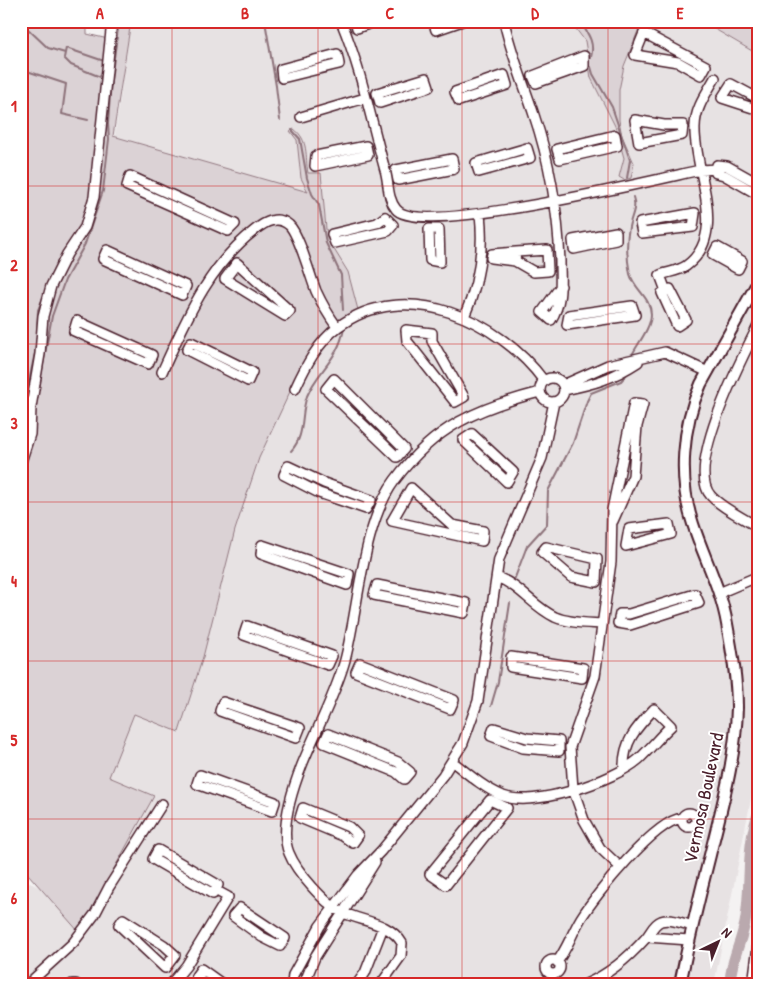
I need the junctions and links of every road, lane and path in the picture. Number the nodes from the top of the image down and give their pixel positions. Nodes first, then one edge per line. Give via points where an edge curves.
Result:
1 (112, 21) edge
2 (376, 21) edge
3 (433, 21) edge
4 (462, 21) edge
5 (504, 21) edge
6 (355, 22) edge
7 (342, 24) edge
8 (354, 55) junction
9 (338, 60) junction
10 (703, 70) junction
11 (520, 78) junction
12 (715, 78) junction
13 (505, 80) junction
14 (534, 80) junction
15 (729, 87) junction
16 (378, 98) junction
17 (366, 99) junction
18 (759, 99) edge
19 (759, 110) edge
20 (301, 117) dead end
21 (683, 129) junction
22 (694, 129) junction
23 (378, 146) junction
24 (367, 151) junction
25 (529, 154) junction
26 (544, 154) junction
27 (559, 155) junction
28 (717, 169) junction
29 (700, 170) junction
30 (397, 175) junction
31 (387, 176) junction
32 (759, 184) edge
33 (759, 195) edge
34 (555, 201) junction
35 (397, 211) junction
36 (480, 214) junction
37 (434, 218) junction
38 (389, 220) junction
39 (694, 220) junction
40 (707, 220) junction
41 (232, 228) junction
42 (434, 229) dead end
43 (244, 239) junction
44 (559, 244) junction
45 (573, 244) dead end
46 (703, 244) junction
47 (716, 251) dead end
48 (548, 260) junction
49 (560, 261) junction
50 (221, 263) junction
51 (231, 271) junction
52 (759, 280) edge
53 (184, 290) junction
54 (666, 291) dead end
55 (198, 297) junction
56 (464, 317) junction
57 (568, 321) junction
58 (759, 324) edge
59 (337, 327) junction
60 (177, 340) junction
61 (189, 346) junction
62 (150, 359) junction
63 (642, 359) junction
64 (708, 372) junction
65 (544, 381) junction
66 (564, 387) junction
67 (295, 389) dead end
68 (540, 392) junction
69 (460, 399) junction
70 (554, 402) junction
71 (469, 415) junction
72 (458, 422) junction
73 (467, 437) junction
74 (400, 453) junction
75 (21, 462) edge
76 (620, 462) junction
77 (410, 463) junction
78 (634, 468) junction
79 (387, 494) junction
80 (401, 504) junction
81 (369, 505) junction
82 (380, 509) junction
83 (613, 521) junction
84 (759, 528) edge
85 (628, 537) junction
86 (613, 538) junction
87 (596, 570) junction
88 (610, 571) junction
89 (759, 576) edge
90 (497, 577) junction
91 (348, 580) junction
92 (361, 584) junction
93 (376, 589) junction
94 (719, 592) junction
95 (620, 618) junction
96 (602, 619) junction
97 (330, 660) junction
98 (344, 664) junction
99 (358, 667) junction
100 (583, 673) junction
101 (595, 676) junction
102 (298, 733) junction
103 (314, 736) junction
104 (326, 739) junction
105 (559, 747) junction
106 (570, 747) junction
107 (453, 762) junction
108 (624, 769) junction
109 (574, 789) junction
110 (501, 799) junction
111 (162, 804) dead end
112 (274, 807) junction
113 (289, 810) junction
114 (301, 813) junction
115 (682, 818) dead end
116 (381, 851) junction
117 (620, 867) junction
118 (215, 890) junction
119 (224, 904) junction
120 (334, 906) junction
121 (237, 912) junction
122 (343, 913) junction
123 (692, 926) junction
124 (383, 927) junction
125 (647, 937) junction
126 (759, 938) edge
127 (689, 940) junction
128 (170, 961) junction
129 (557, 962) dead end
130 (184, 968) junction
131 (198, 972) junction
132 (753, 983) edge
133 (28, 984) edge
134 (72, 984) edge
135 (76, 984) edge
136 (171, 984) edge
137 (205, 984) edge
138 (222, 984) edge
139 (292, 984) edge
140 (304, 984) edge
141 (357, 984) edge
142 (381, 984) edge
143 (586, 984) edge
144 (680, 984) edge

1 - 75 street via 94,197 85,227 56,276 45,306 30,434
2 - 6 street via 357,28
3 - 4 street via 436,30
5 - 11 street
6 - 7 street
7 - 8 street
8 - 9 street
8 - 17 street
9 - 9 street via 336,54 280,69 282,78 339,64
10 - 10 street via 701,75 678,62 635,55 644,33 706,66
10 - 12 street
11 - 13 street
11 - 14 street
11 - 26 street via 535,117
12 - 15 street
12 - 22 street via 699,106
13 - 13 street via 507,85 459,101 455,92 504,76
14 - 14 street via 533,76 584,56 584,66 536,83
15 - 18 street via 731,84
15 - 19 street via 722,98
16 - 16 street via 377,93 426,78 429,87 380,103
16 - 17 street
17 - 20 street
17 - 23 street
21 - 21 street via 683,125 635,120 639,143 682,135
21 - 22 street
22 - 29 street
23 - 24 street
23 - 31 street
24 - 24 street via 366,146 316,156 316,166 368,155
25 - 25 street via 527,148 476,163 478,172 530,158
25 - 26 street
26 - 27 street
26 - 34 street
27 - 27 street via 557,149 615,135 617,146 560,159
28 - 29 street
28 - 32 street via 717,165 727,166
28 - 33 street via 716,173
29 - 34 street
29 - 40 street
30 - 30 street via 396,170 452,159 454,169 398,180
30 - 31 street
31 - 35 street via 390,199
34 - 36 street
34 - 44 street
35 - 37 street via 413,218
35 - 38 street
36 - 37 street
36 - 56 street via 480,268
37 - 42 street
38 - 38 street via 385,217 377,223 332,234 335,243 388,231 393,224
39 - 39 street via 695,213 640,223 642,233 693,227
39 - 40 street
40 - 46 street
41 - 41 street via 228,232 127,186 130,176 235,224
41 - 43 street
43 - 50 street
43 - 59 street via 272,220 280,220 290,226 319,297
44 - 45 street
44 - 49 street
46 - 47 street
46 - 54 street via 685,267 660,275
48 - 48 street via 547,250 515,256 534,272 548,272
48 - 49 street
49 - 57 street via 560,298 555,314
50 - 51 street
50 - 55 street
51 - 51 street via 225,279 285,316 290,311 237,263
52 - 64 main road, Vermosa Boulevard
53 - 53 street via 186,286 107,250 103,259 182,294
53 - 55 street
55 - 60 street
56 - 59 street via 433,307 401,305 368,312
56 - 65 street via 509,343
57 - 57 street via 569,315 632,306 635,315 567,325
58 - 84 street via 717,412 705,473 710,496
59 - 67 street via 312,356
60 - 61 street
60 - 62 street via 164,369
61 - 61 street via 187,350 248,381 252,372 191,342
62 - 62 street via 152,355 77,321 74,331 148,364
63 - 64 street via 665,352
63 - 66 street via 608,365
63 - 66 street via 617,376 596,384
64 - 94 main road, Vermosa Boulevard via 696,395 690,421 685,476 692,524
65 - 66 street via 554,378
65 - 68 street
66 - 70 street via 560,399
68 - 70 street via 547,401
68 - 71 street via 501,402
69 - 69 street via 464,397 432,341 432,333 406,330 407,341 455,402
69 - 71 street
70 - 90 street via 542,458 512,524 499,559
71 - 72 street
72 - 73 street
72 - 77 street
73 - 73 street via 463,440 507,482 513,472 472,434
74 - 74 street via 404,449 334,379 326,389 397,457
74 - 77 street
76 - 78 street
76 - 78 street via 634,403 643,404 637,426
76 - 83 street
77 - 79 street
78 - 83 street
79 - 80 street
79 - 82 street
80 - 80 street via 392,522 482,540 484,531 452,525 411,488
81 - 81 street via 366,509 319,493 284,476 288,466 371,500
81 - 82 street
82 - 92 street
83 - 86 street
85 - 85 street via 626,546 672,534 669,524 629,529
85 - 86 street
86 - 88 street
87 - 87 street via 597,559 546,547 542,552 572,577 596,582
87 - 88 street
88 - 96 street
89 - 94 street
90 - 96 street via 518,587 555,617 566,621
90 - 107 street via 478,701
91 - 91 street via 347,585 261,554 262,545 349,574
91 - 92 street
92 - 93 street
92 - 98 street
93 - 93 street via 377,585 466,603 464,613 374,594
94 - 123 main road, Vermosa Boulevard via 734,664 735,735 727,787
95 - 95 street via 618,623 630,625 699,603 696,594 620,614
95 - 96 street
96 - 101 street
97 - 97 street via 328,665 244,636 247,626 332,656
97 - 98 street
98 - 99 street
98 - 103 street
99 - 99 street via 360,663 454,700 450,709 356,672
100 - 100 street via 583,668 512,657 511,667 582,678
100 - 101 street
101 - 106 street
102 - 102 street via 300,728 223,702 220,711 296,738
102 - 103 street
103 - 104 street
103 - 113 street via 293,788
104 - 104 street via 324,743 396,772 404,779 410,772 398,762 328,734
105 - 105 street via 559,751 523,748 491,736 494,728 527,738 559,741
105 - 106 street
106 - 109 street
107 - 110 street
107 - 116 street
108 - 108 street via 670,726 654,709 627,742
108 - 109 street
109 - 110 street via 530,800
109 - 117 street via 584,820 600,848
110 - 110 street via 490,800 430,874 446,885 507,808
111 - 133 street via 74,944
112 - 112 street via 272,811 197,784 200,775 275,802
112 - 113 street
113 - 114 street
113 - 120 street via 285,834 288,852 314,889
114 - 114 street via 303,808 349,827 358,836 353,843 300,818
115 - 117 street via 663,826
116 - 120 street
116 - 122 street
117 - 129 street via 580,920
118 - 118 street via 218,885 158,850 153,859 213,894
118 - 119 street via 228,896
119 - 121 street
119 - 130 street
120 - 122 street
120 - 139 street via 320,926
121 - 121 street via 240,908 285,938 280,946 233,916
122 - 124 street
122 - 140 street via 315,957
123 - 125 street via 671,920 660,921
123 - 127 main road, Vermosa Boulevard
124 - 141 street via 365,973
124 - 142 street via 391,929 402,943 401,956
125 - 127 street
125 - 143 street via 606,975
126 - 132 street
127 - 144 main road, Vermosa Boulevard
128 - 128 street via 175,955 164,945 122,919 119,925 165,968
128 - 130 street
130 - 131 street
130 - 136 street
131 - 137 street via 196,976
131 - 138 street via 201,969
134 - 135 street

